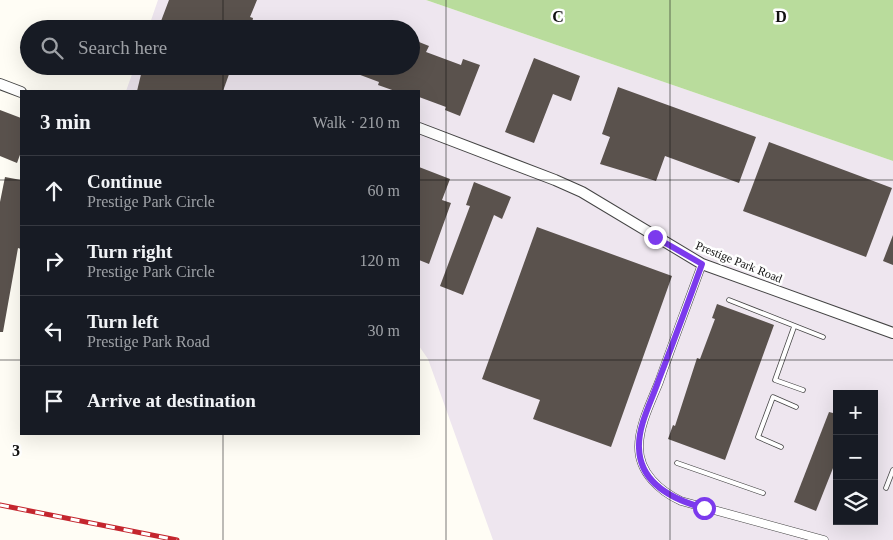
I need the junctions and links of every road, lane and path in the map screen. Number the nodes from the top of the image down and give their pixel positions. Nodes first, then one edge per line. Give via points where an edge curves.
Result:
1 (0, 84) edge
2 (20, 92) edge
3 (420, 128) edge
4 (702, 264) junction
5 (730, 300) dead end
6 (794, 326) junction
7 (893, 333) edge
8 (823, 337) dead end
9 (803, 390) dead end
10 (796, 406) dead end
11 (782, 447) dead end
12 (677, 463) dead end
13 (893, 470) edge
14 (886, 488) dead end
15 (763, 493) dead end
16 (824, 540) edge

1 - 2 street
3 - 4 street, Prestige Park Road via 582,192
4 - 7 street, Prestige Park Road
4 - 16 street via 644,420 639,448 642,462 651,479 665,493 681,501
5 - 6 lane
6 - 8 lane
6 - 9 lane via 775,380
10 - 11 lane via 773,397 758,437
12 - 15 lane
13 - 14 lane

